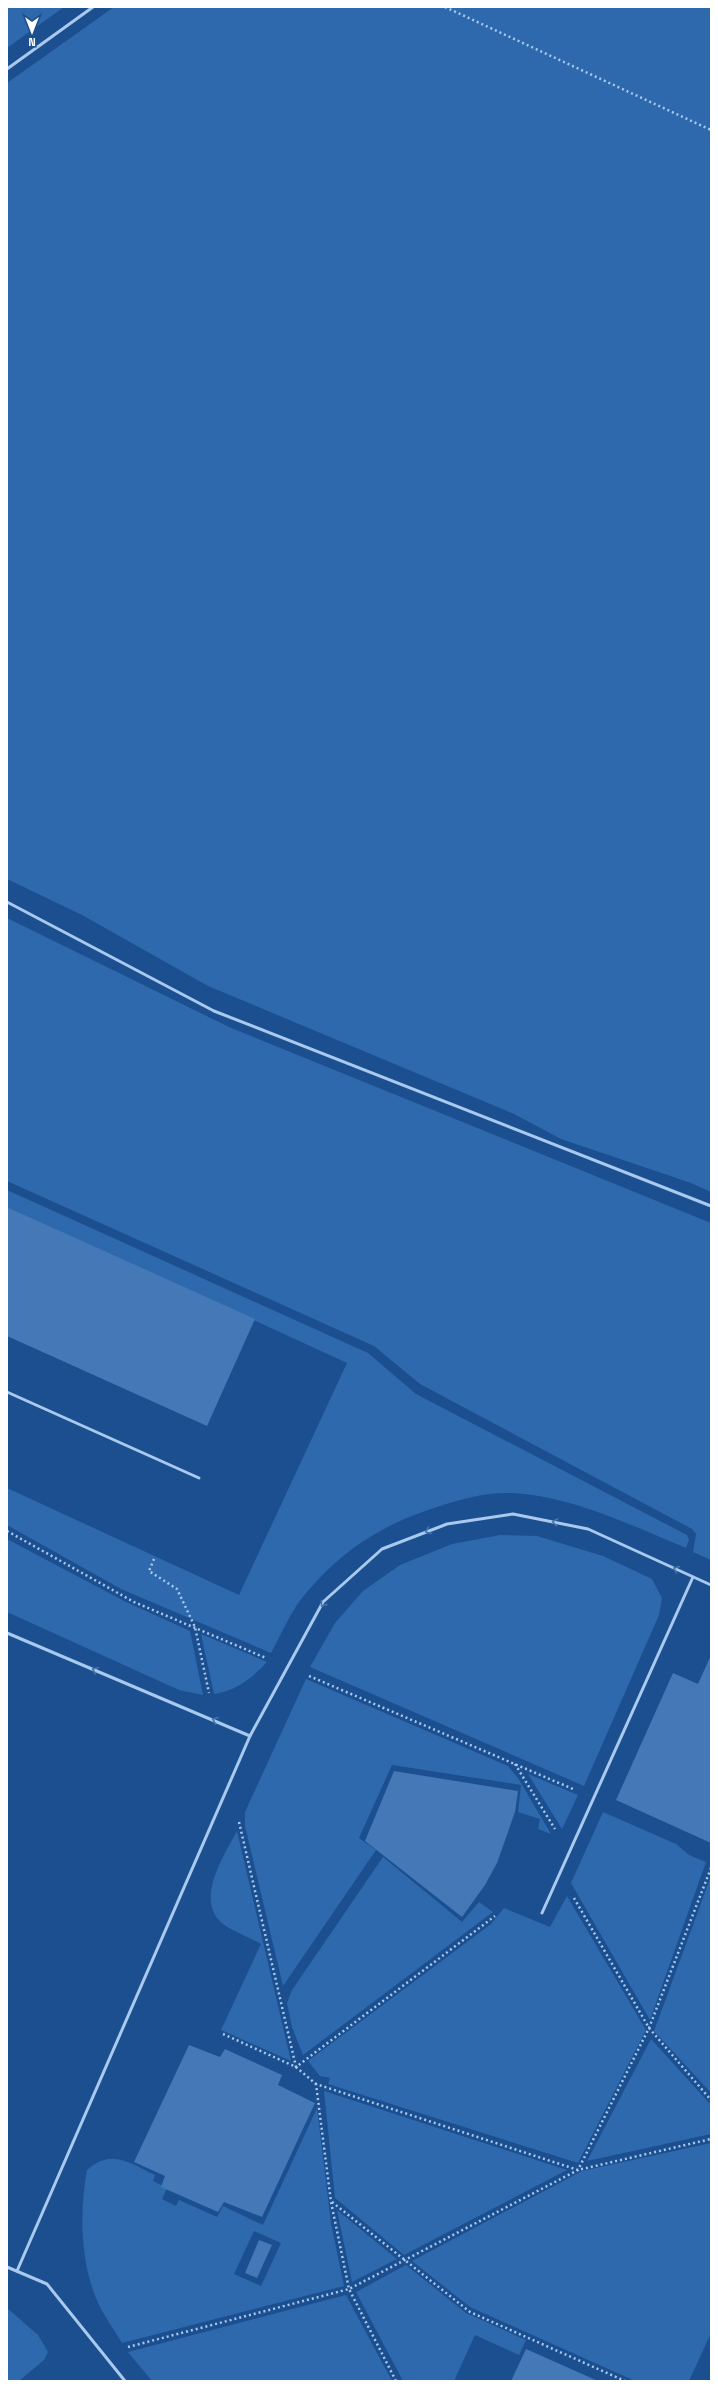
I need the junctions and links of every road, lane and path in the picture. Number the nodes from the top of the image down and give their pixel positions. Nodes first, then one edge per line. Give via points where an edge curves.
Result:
1 (93, 7) edge
2 (446, 7) edge
3 (7, 69) edge
4 (711, 130) edge
5 (7, 902) edge
6 (711, 1206) edge
7 (7, 1392) edge
8 (199, 1478) dead end
9 (154, 1559) dead end
10 (693, 1577) junction
11 (711, 1585) edge
12 (7, 1633) edge
13 (215, 1720) junction
14 (250, 1736) junction
15 (514, 1764) dead end
16 (230, 1784) junction
17 (569, 1852) junction
18 (711, 1868) edge
19 (560, 1873) junction
20 (542, 1913) dead end
21 (495, 1916) dead end
22 (649, 2028) junction
23 (223, 2034) dead end
24 (296, 2067) junction
25 (316, 2084) junction
26 (711, 2100) edge
27 (711, 2139) edge
28 (578, 2170) junction
29 (331, 2202) junction
30 (404, 2260) junction
31 (7, 2267) edge
32 (17, 2271) junction
33 (349, 2289) junction
34 (103, 2355) junction
35 (125, 2381) edge
36 (396, 2381) edge
37 (625, 2381) edge

1 - 3 lane
2 - 4 path
5 - 6 lane via 214,1011
7 - 8 lane
9 - 13 path via 149,1571 177,1588 195,1627
10 - 11 lane
10 -> 14 lane via 588,1529 513,1514 447,1524 382,1549 323,1602
10 - 17 lane
13 -> 12 lane
13 - 14 lane
14 - 16 lane
15 - 17 path
16 - 24 path
16 - 32 lane
17 - 19 lane
18 - 22 path
19 - 20 lane
19 - 22 path
21 - 24 path
22 - 26 path
22 - 28 path
23 - 24 path
24 - 25 path
25 - 28 path
25 - 29 path
27 - 28 path
28 - 30 path
29 - 30 path
29 - 33 path
30 - 33 path
30 - 37 path via 470,2312
31 - 32 lane
32 - 34 lane via 47,2284
33 - 34 path
33 - 36 path
34 - 35 lane

